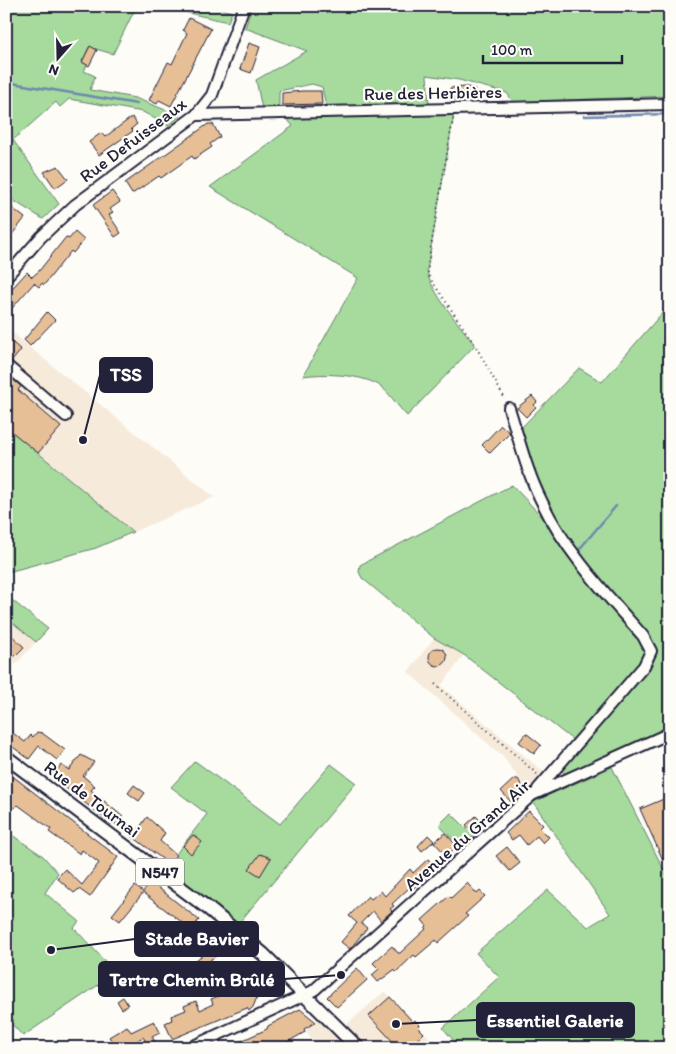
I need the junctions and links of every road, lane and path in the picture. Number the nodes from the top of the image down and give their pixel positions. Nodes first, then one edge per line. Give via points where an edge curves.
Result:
1 (244, 6) edge
2 (670, 104) edge
3 (455, 109) junction
4 (196, 115) junction
5 (6, 277) edge
6 (6, 365) edge
7 (509, 408) joint
8 (66, 416) dead end
9 (435, 684) dead end
10 (670, 734) edge
11 (6, 757) edge
12 (544, 783) junction
13 (532, 796) junction
14 (307, 995) junction
15 (189, 1048) edge
16 (358, 1048) edge

1 - 4 street, Rue Defuisseaux via 212,95
2 - 3 street, Rue des Herbières
3 - 4 street, Rue des Herbières
3 - 7 path via 428,275 475,345
4 - 5 street, Rue Defuisseaux via 75,205
6 - 8 street
7 - 12 street via 535,485 552,522 647,640 651,651 644,666
9 - 12 path via 530,766
10 - 13 street, Avenue du Grand Air
11 - 14 main road, Rue de Tournai / N547 via 209,909
12 - 13 street
13 - 14 street, Avenue du Grand Air
14 - 15 street, Avenue du Grand Air
14 - 16 main road, Rue de Tournai / N547

